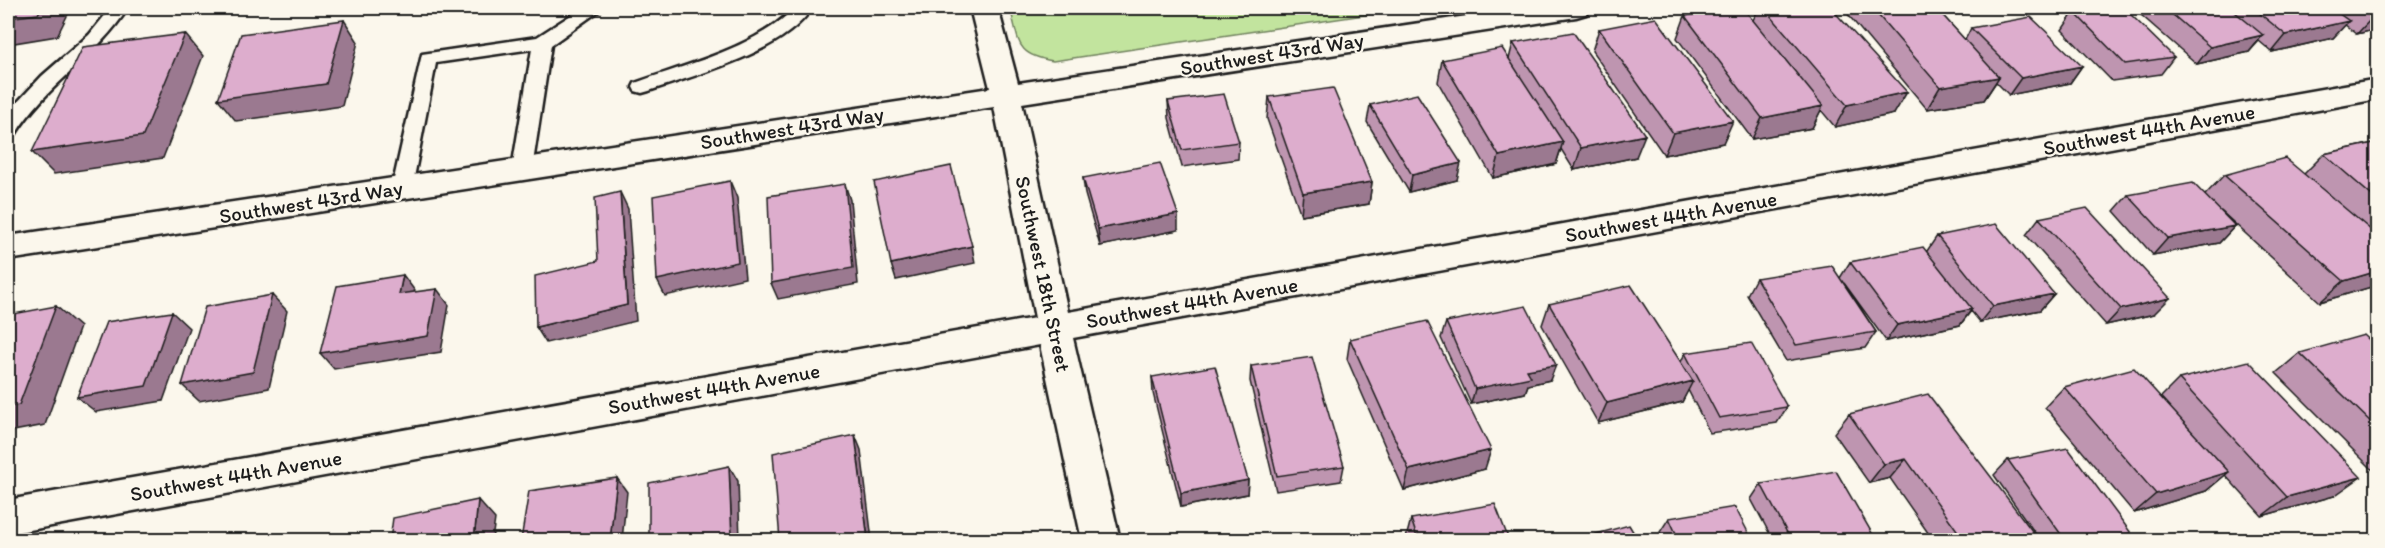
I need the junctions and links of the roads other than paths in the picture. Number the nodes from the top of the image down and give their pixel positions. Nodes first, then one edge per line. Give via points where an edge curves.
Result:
1 (119, 8) edge
2 (594, 8) edge
3 (803, 8) edge
4 (984, 8) edge
5 (1576, 8) edge
6 (542, 42) junction
7 (642, 87) dead end
8 (2378, 89) edge
9 (1006, 95) junction
10 (8, 130) edge
11 (522, 170) junction
12 (402, 188) junction
13 (8, 248) edge
14 (1054, 328) junction
15 (8, 517) edge
16 (1101, 540) edge

1 - 10 lane via 96,37 38,87
2 - 6 lane
3 - 7 lane via 797,18 751,45
4 - 9 street, Southwest 18th Street
5 - 9 street, Southwest 43rd Way
6 - 11 lane
6 - 12 lane via 428,58
8 - 14 street, Southwest 44th Avenue
9 - 11 street, Southwest 43rd Way
9 - 14 street, Southwest 18th Street
11 - 12 street, Southwest 43rd Way
12 - 13 street, Southwest 43rd Way
14 - 15 street, Southwest 44th Avenue
14 - 16 street, Southwest 18th Street

